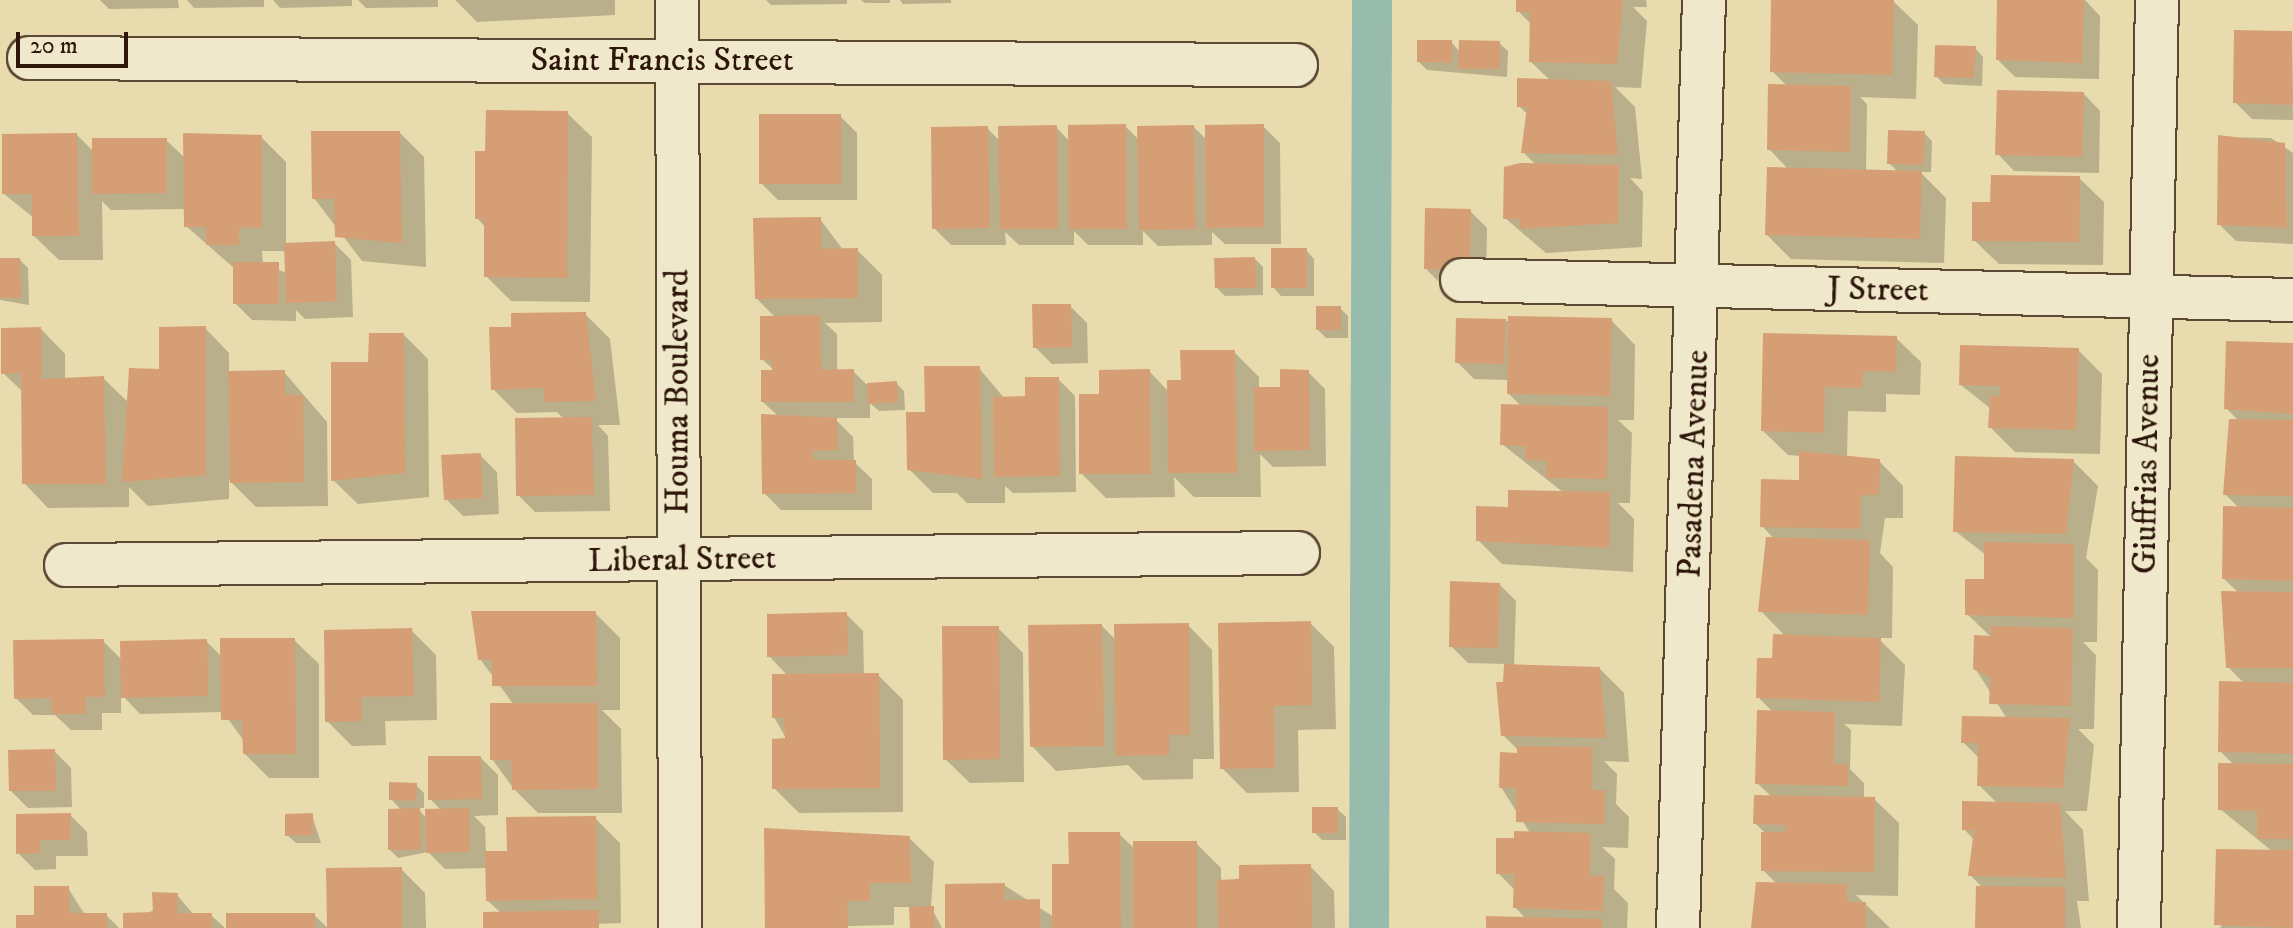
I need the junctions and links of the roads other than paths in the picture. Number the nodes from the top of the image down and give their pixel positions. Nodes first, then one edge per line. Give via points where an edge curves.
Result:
1 (677, 0) edge
2 (1704, 0) edge
3 (2157, 0) edge
4 (29, 58) dead end
5 (677, 60) junction
6 (1296, 65) dead end
7 (1462, 280) dead end
8 (1700, 286) junction
9 (2151, 296) junction
10 (2293, 300) edge
11 (1298, 553) dead end
12 (678, 560) junction
13 (66, 565) dead end
14 (680, 928) edge
15 (1678, 928) edge
16 (2139, 928) edge

1 - 5 street, Houma Boulevard
2 - 8 street, Pasadena Avenue
3 - 9 street, Giuffrias Avenue
4 - 5 street, Saint Francis Street
5 - 6 street, Saint Francis Street
5 - 12 street, Houma Boulevard
7 - 8 street, J Street
8 - 9 street, J Street
8 - 15 street, Pasadena Avenue
9 - 10 street, J Street
9 - 16 street, Giuffrias Avenue
11 - 12 street, Liberal Street
12 - 13 street, Liberal Street
12 - 14 street, Houma Boulevard

